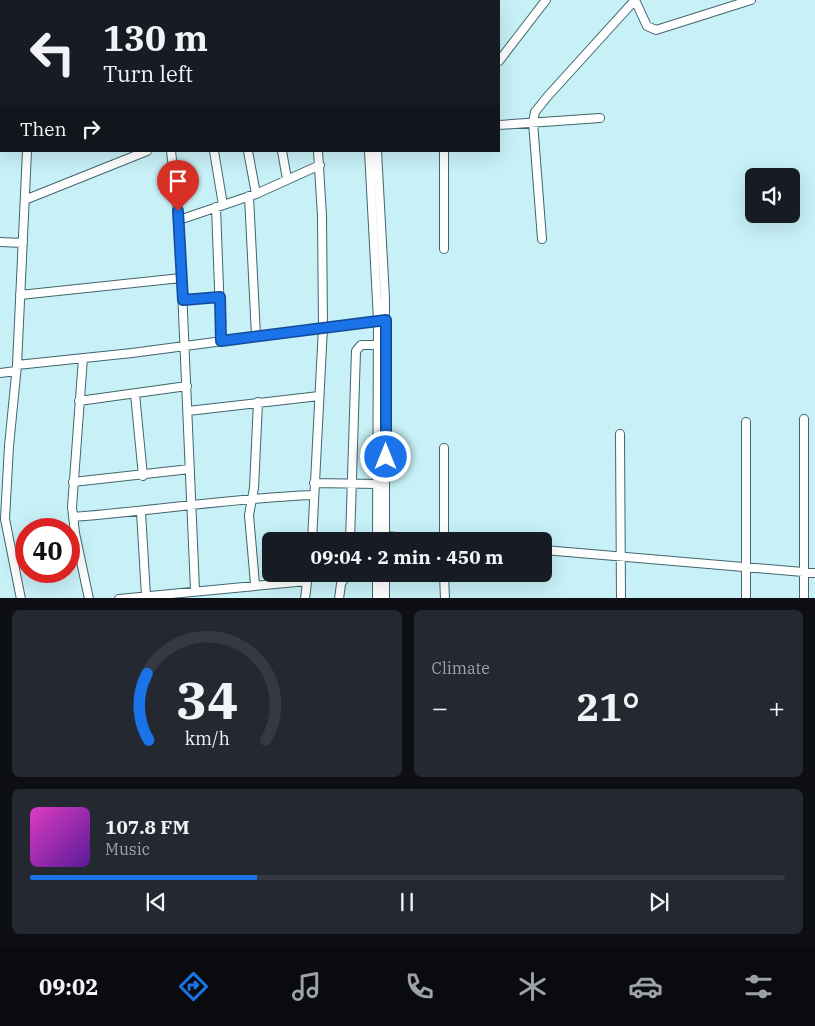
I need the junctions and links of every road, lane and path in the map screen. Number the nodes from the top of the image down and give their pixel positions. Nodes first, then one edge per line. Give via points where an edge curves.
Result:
1 (546, 0) edge
2 (751, 0) edge
3 (500, 60) edge
4 (600, 118) dead end
5 (533, 122) junction
6 (500, 125) edge
7 (27, 152) edge
8 (144, 152) edge
9 (171, 152) edge
10 (214, 152) edge
11 (248, 152) edge
12 (282, 152) edge
13 (318, 152) edge
14 (369, 152) edge
15 (377, 152) edge
16 (444, 152) edge
17 (320, 165) junction
18 (288, 179) junction
19 (253, 195) junction
20 (27, 199) junction
21 (219, 206) junction
22 (179, 220) junction
23 (542, 238) dead end
24 (0, 242) edge
25 (23, 243) junction
26 (444, 249) dead end
27 (181, 278) junction
28 (20, 295) junction
29 (220, 297) junction
30 (183, 300) junction
31 (382, 320) junction
32 (323, 327) junction
33 (256, 336) junction
34 (221, 341) junction
35 (184, 345) junction
36 (378, 345) junction
37 (83, 358) junction
38 (16, 368) junction
39 (0, 373) edge
40 (187, 386) junction
41 (135, 394) junction
42 (319, 396) junction
43 (79, 401) junction
44 (258, 402) junction
45 (188, 411) junction
46 (804, 419) dead end
47 (746, 422) dead end
48 (620, 434) dead end
49 (0, 437) edge
50 (10, 437) junction
51 (444, 448) dead end
52 (190, 469) junction
53 (143, 476) junction
54 (73, 482) junction
55 (314, 483) junction
56 (351, 483) junction
57 (377, 484) junction
58 (313, 495) junction
59 (252, 497) junction
60 (192, 505) junction
61 (141, 512) junction
62 (73, 517) junction
63 (3, 520) edge
64 (312, 532) edge
65 (350, 532) edge
66 (377, 532) edge
67 (385, 532) edge
68 (443, 532) edge
69 (552, 551) edge
70 (621, 556) junction
71 (746, 567) junction
72 (804, 572) junction
73 (815, 573) edge
74 (270, 582) edge
75 (307, 582) edge
76 (342, 582) edge
77 (377, 582) edge
78 (385, 582) edge
79 (444, 582) edge
80 (255, 584) junction
81 (209, 589) junction
82 (195, 590) junction
83 (146, 596) junction
84 (156, 597) edge
85 (21, 598) edge
86 (89, 598) edge
87 (119, 598) edge
88 (211, 598) edge
89 (305, 598) edge
90 (339, 598) edge
91 (377, 598) edge
92 (385, 598) edge
93 (445, 598) edge
94 (621, 598) edge
95 (746, 598) edge
96 (804, 598) edge

1 - 3 street
2 - 5 street via 656,30 649,29 635,0 547,97 535,112
4 - 5 street
5 - 6 street
5 - 23 street
7 - 20 street
8 - 20 street
9 - 22 street
10 - 21 street
11 - 19 street
12 - 18 street
13 - 17 street
14 - 31 street
15 - 31 street
16 - 26 street
17 - 18 street
17 - 32 street
18 - 19 street
19 - 21 street
19 - 33 street
20 - 25 street
21 - 22 street
21 - 29 street
22 - 27 street
24 - 25 street
25 - 28 street
27 - 28 street
27 - 30 street
28 - 38 street
29 - 30 street
29 - 34 street
30 - 35 street
31 - 32 street
31 - 36 street
31 - 67 street
32 - 33 street
32 - 42 street
33 - 34 street
34 - 35 street
35 - 37 street
35 - 40 street
36 - 56 street via 361,345 356,351
36 - 57 street
37 - 38 street
37 - 43 street
38 - 39 street
38 - 50 street
40 - 41 street
40 - 45 street
41 - 43 street
41 - 53 street
42 - 44 street
42 - 55 street
43 - 54 street
44 - 45 street
44 - 59 street
45 - 52 street
46 - 72 street
47 - 71 street
48 - 70 street
49 - 50 street
50 - 63 street
51 - 68 street
52 - 53 street
52 - 60 street
53 - 54 street
54 - 62 street
55 - 56 street
55 - 58 street
56 - 57 street
56 - 65 street
57 - 66 street
58 - 59 street
58 - 64 street
59 - 60 street
59 - 80 street via 248,515
60 - 61 street
60 - 82 street
61 - 62 street
61 - 83 street
62 - 86 street
63 - 85 street
69 - 70 street
70 - 71 street
70 - 94 street
71 - 72 street
71 - 95 street
72 - 73 street
72 - 96 street
74 - 80 street
75 - 89 street
76 - 90 street
77 - 91 street
78 - 92 street
79 - 93 street
80 - 81 street
81 - 82 street
81 - 88 street
82 - 84 street
83 - 84 street
83 - 87 street

